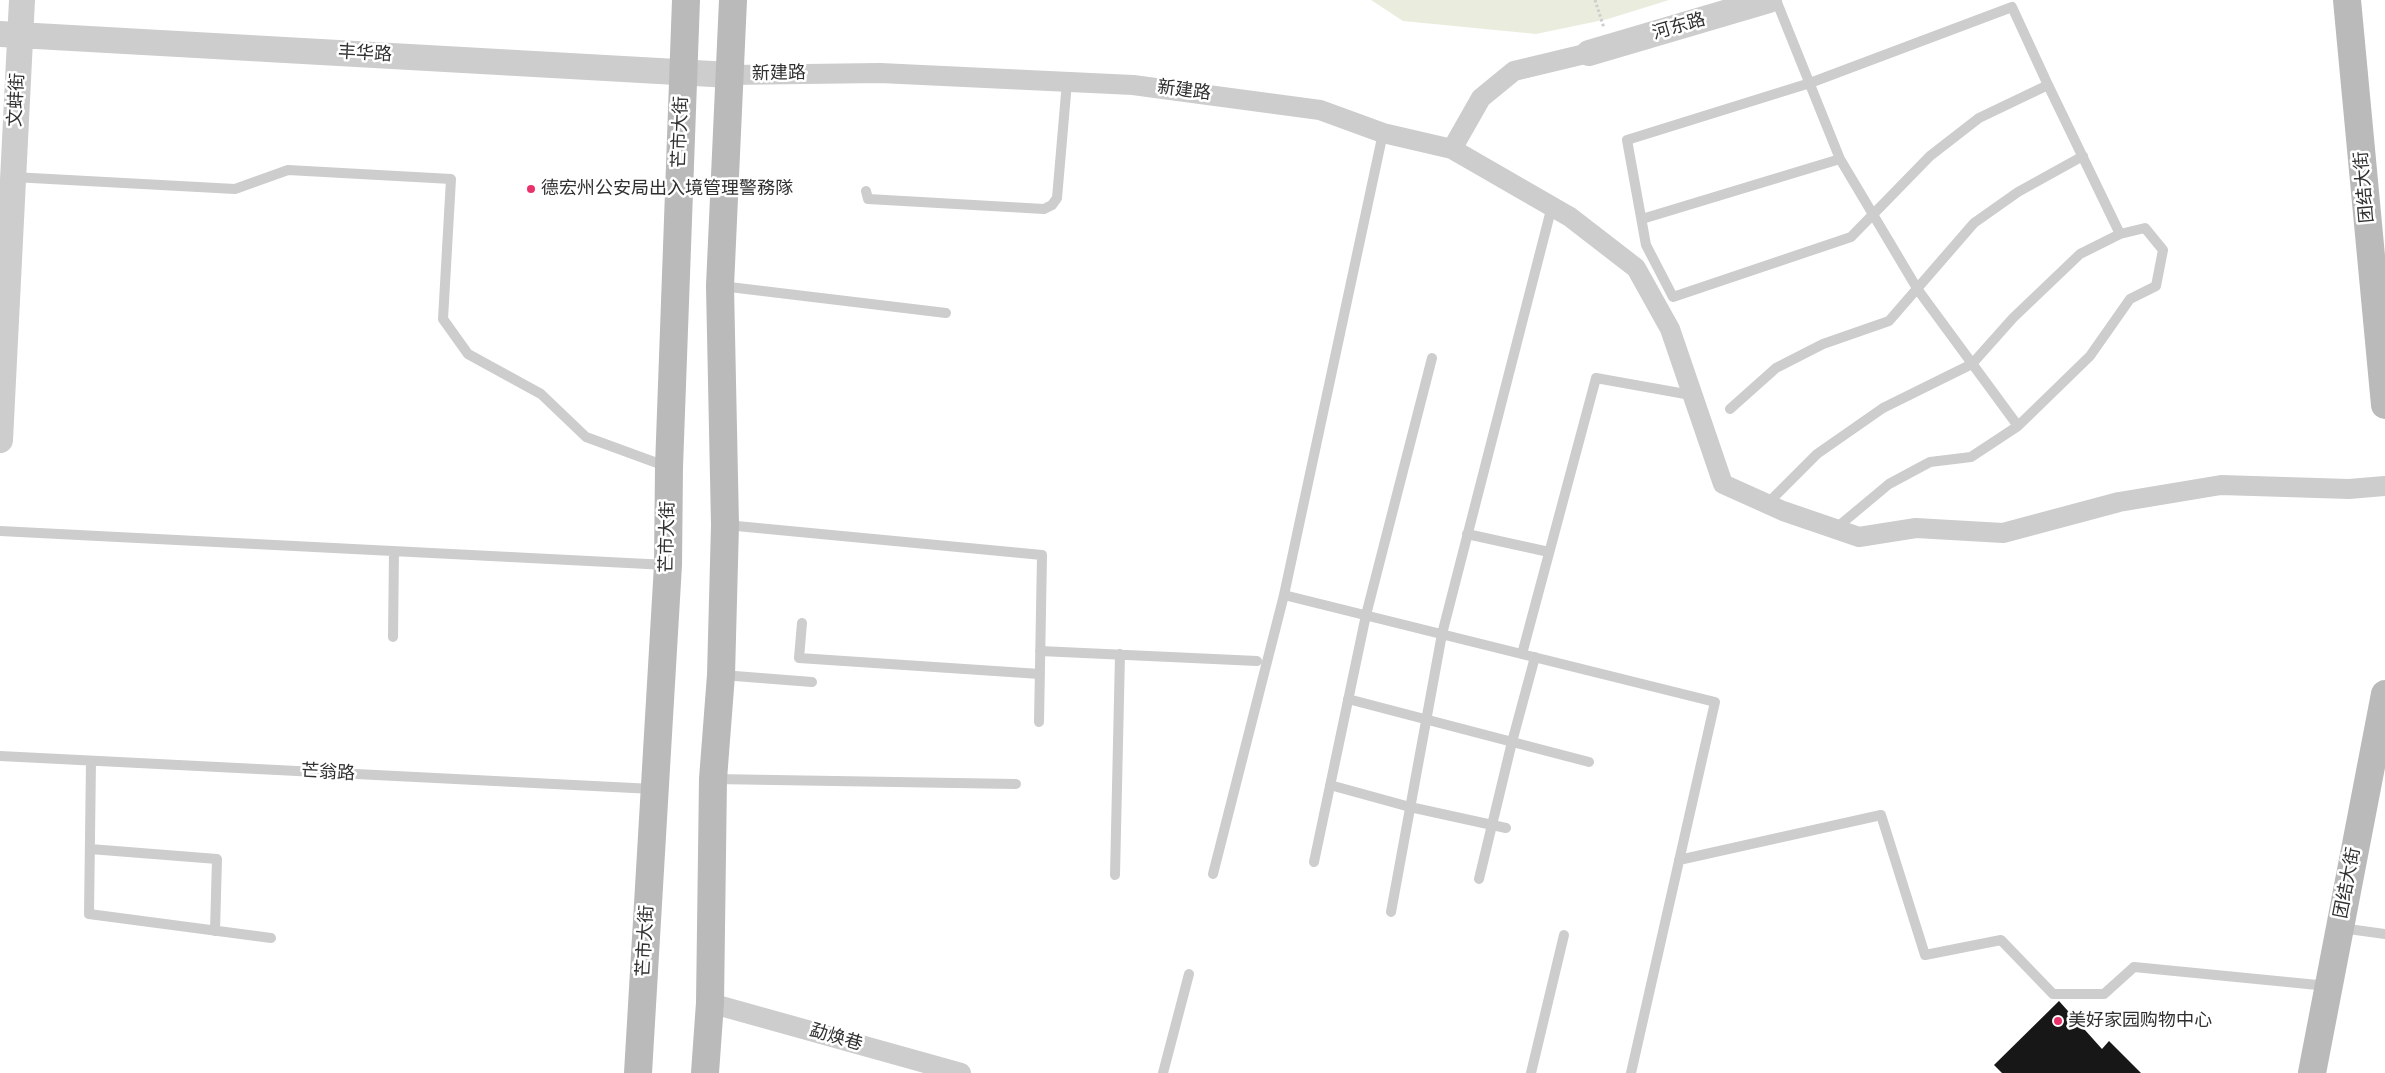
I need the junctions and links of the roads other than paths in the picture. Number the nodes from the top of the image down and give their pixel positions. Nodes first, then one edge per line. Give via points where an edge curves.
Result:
1 (22, 0) edge
2 (686, 0) edge
3 (733, 0) edge
4 (1769, 0) edge
5 (1776, 0) edge
6 (2347, 0) edge
7 (10, 35) edge
8 (1599, 50) joint
9 (683, 72) junction
10 (730, 75) junction
11 (1067, 82) junction
12 (1810, 83) junction
13 (2048, 86) junction
14 (1384, 133) junction
15 (1452, 149) junction
16 (2083, 156) junction
17 (1840, 159) junction
18 (13, 177) junction
19 (866, 191) dead end
20 (1552, 206) junction
21 (1873, 216) junction
22 (1642, 219) junction
23 (2120, 234) junction
24 (720, 286) junction
25 (1918, 290) junction
26 (946, 312) dead end
27 (1432, 358) dead end
28 (1972, 364) junction
29 (1691, 395) junction
30 (2385, 405) edge
31 (1730, 409) dead end
32 (2018, 426) junction
33 (0, 440) edge
34 (669, 467) junction
35 (2385, 486) edge
36 (1767, 504) junction
37 (725, 525) junction
38 (1835, 529) junction
39 (0, 531) edge
40 (1467, 534) junction
41 (394, 551) junction
42 (1549, 552) junction
43 (668, 565) junction
44 (1284, 595) junction
45 (1366, 615) junction
46 (802, 623) dead end
47 (1442, 634) junction
48 (393, 637) dead end
49 (1040, 651) junction
50 (1120, 654) junction
51 (1522, 654) junction
52 (1535, 657) junction
53 (1257, 661) dead end
54 (1040, 674) junction
55 (721, 675) junction
56 (812, 682) dead end
57 (2385, 694) edge
58 (1348, 699) junction
59 (1426, 720) junction
60 (1039, 722) dead end
61 (1512, 742) junction
62 (0, 756) edge
63 (91, 761) junction
64 (1589, 762) dead end
65 (713, 779) junction
66 (1016, 784) dead end
67 (1330, 785) junction
68 (655, 790) junction
69 (1410, 807) junction
70 (1492, 825) junction
71 (1506, 828) dead end
72 (90, 849) junction
73 (1679, 860) junction
74 (1314, 862) dead end
75 (1214, 874) dead end
76 (1115, 875) dead end
77 (1479, 878) dead end
78 (1391, 912) dead end
79 (2340, 928) junction
80 (215, 930) junction
81 (2385, 934) edge
82 (1564, 936) dead end
83 (271, 938) dead end
84 (1189, 974) dead end
85 (2329, 986) junction
86 (710, 1003) junction
87 (638, 1073) edge
88 (705, 1073) edge
89 (962, 1073) edge
90 (1164, 1073) edge
91 (1531, 1073) edge
92 (1631, 1073) edge
93 (2312, 1073) edge

1 - 7 street, 文蚌街
2 - 9 main road, 芒市大街
3 - 10 main road
4 - 8 street, 河东路
5 - 12 lane
6 - 30 main road, 团结大街
7 - 9 street, 丰华路
7 - 18 street, 文蚌街
8 - 15 street via 1514,71 1481,98
9 - 10 street, 丰华路
9 - 34 main road, 芒市大街
10 - 11 street, 新建路 via 880,73
10 - 24 main road
11 - 14 street, 新建路 via 1142,86 1320,110
11 - 19 lane via 1057,198 1052,205 1044,209 868,199
12 - 13 lane via 2012,7
12 - 17 lane
12 - 22 lane via 1627,140
13 - 16 lane
13 - 21 lane via 1979,118 1930,156
14 - 15 street, 新建路
14 - 44 lane
15 - 20 street, 新建路
16 - 23 lane
16 - 25 lane via 2018,192 1974,223
17 - 21 lane
17 - 22 lane
18 - 33 street, 文蚌街
18 - 34 lane via 235,189 288,170 451,179 443,319 468,354 541,394 586,437
20 - 29 street, 新建路 via 1636,268 1670,330
20 - 40 lane
21 - 22 lane via 1851,237 1673,297 1646,245
21 - 25 lane
23 - 28 lane via 2080,254 2013,318
23 - 32 lane via 2145,228 2163,250 2156,286 2130,298 2090,356
24 - 26 lane
24 - 37 main road
25 - 28 lane
25 - 31 lane via 1889,321 1823,344 1776,368
27 - 45 lane
28 - 32 lane
28 - 36 lane via 1883,408 1817,454
29 - 36 street, 新建路 via 1723,484
29 - 42 lane via 1596,378
32 - 38 lane via 1971,457 1930,462 1889,484
34 - 43 main road, 芒市大街
35 - 38 street, 新建路 via 2349,489 2221,485 2119,502 2003,533 1916,528 1859,537
36 - 38 street, 新建路
37 - 49 lane via 1042,555
37 - 55 main road
39 - 41 lane
40 - 42 lane
40 - 47 lane
41 - 43 lane
41 - 48 lane
42 - 51 lane
43 - 68 main road, 芒市大街
44 - 45 lane
44 - 75 lane
45 - 47 lane
45 - 58 lane
46 - 54 lane via 799,658
47 - 51 lane
47 - 59 lane
49 - 50 lane
49 - 54 lane
50 - 53 lane
50 - 76 lane
51 - 52 lane
52 - 61 lane
52 - 73 lane via 1715,702
54 - 60 lane
55 - 56 lane
55 - 65 main road
57 - 79 main road, 团结大街
58 - 59 lane
58 - 67 lane
59 - 61 lane
59 - 69 lane
61 - 64 lane
61 - 70 lane
62 - 63 lane, 芒翁路
63 - 68 lane, 芒翁路
63 - 72 lane
65 - 66 lane
65 - 86 main road
67 - 69 lane
67 - 74 lane
68 - 87 main road, 芒市大街
69 - 70 lane
69 - 78 lane
70 - 71 lane
70 - 77 lane
72 - 80 lane via 89,914
72 - 80 lane via 217,858
73 - 85 lane via 1881,814 1925,956 2001,940 2053,994 2104,994 2134,967
73 - 92 lane
79 - 81 lane
79 - 85 main road, 团结大街
80 - 83 lane
82 - 91 lane
84 - 90 lane
85 - 93 main road, 团结大街
86 - 88 main road
86 - 89 street, 勐焕巷

